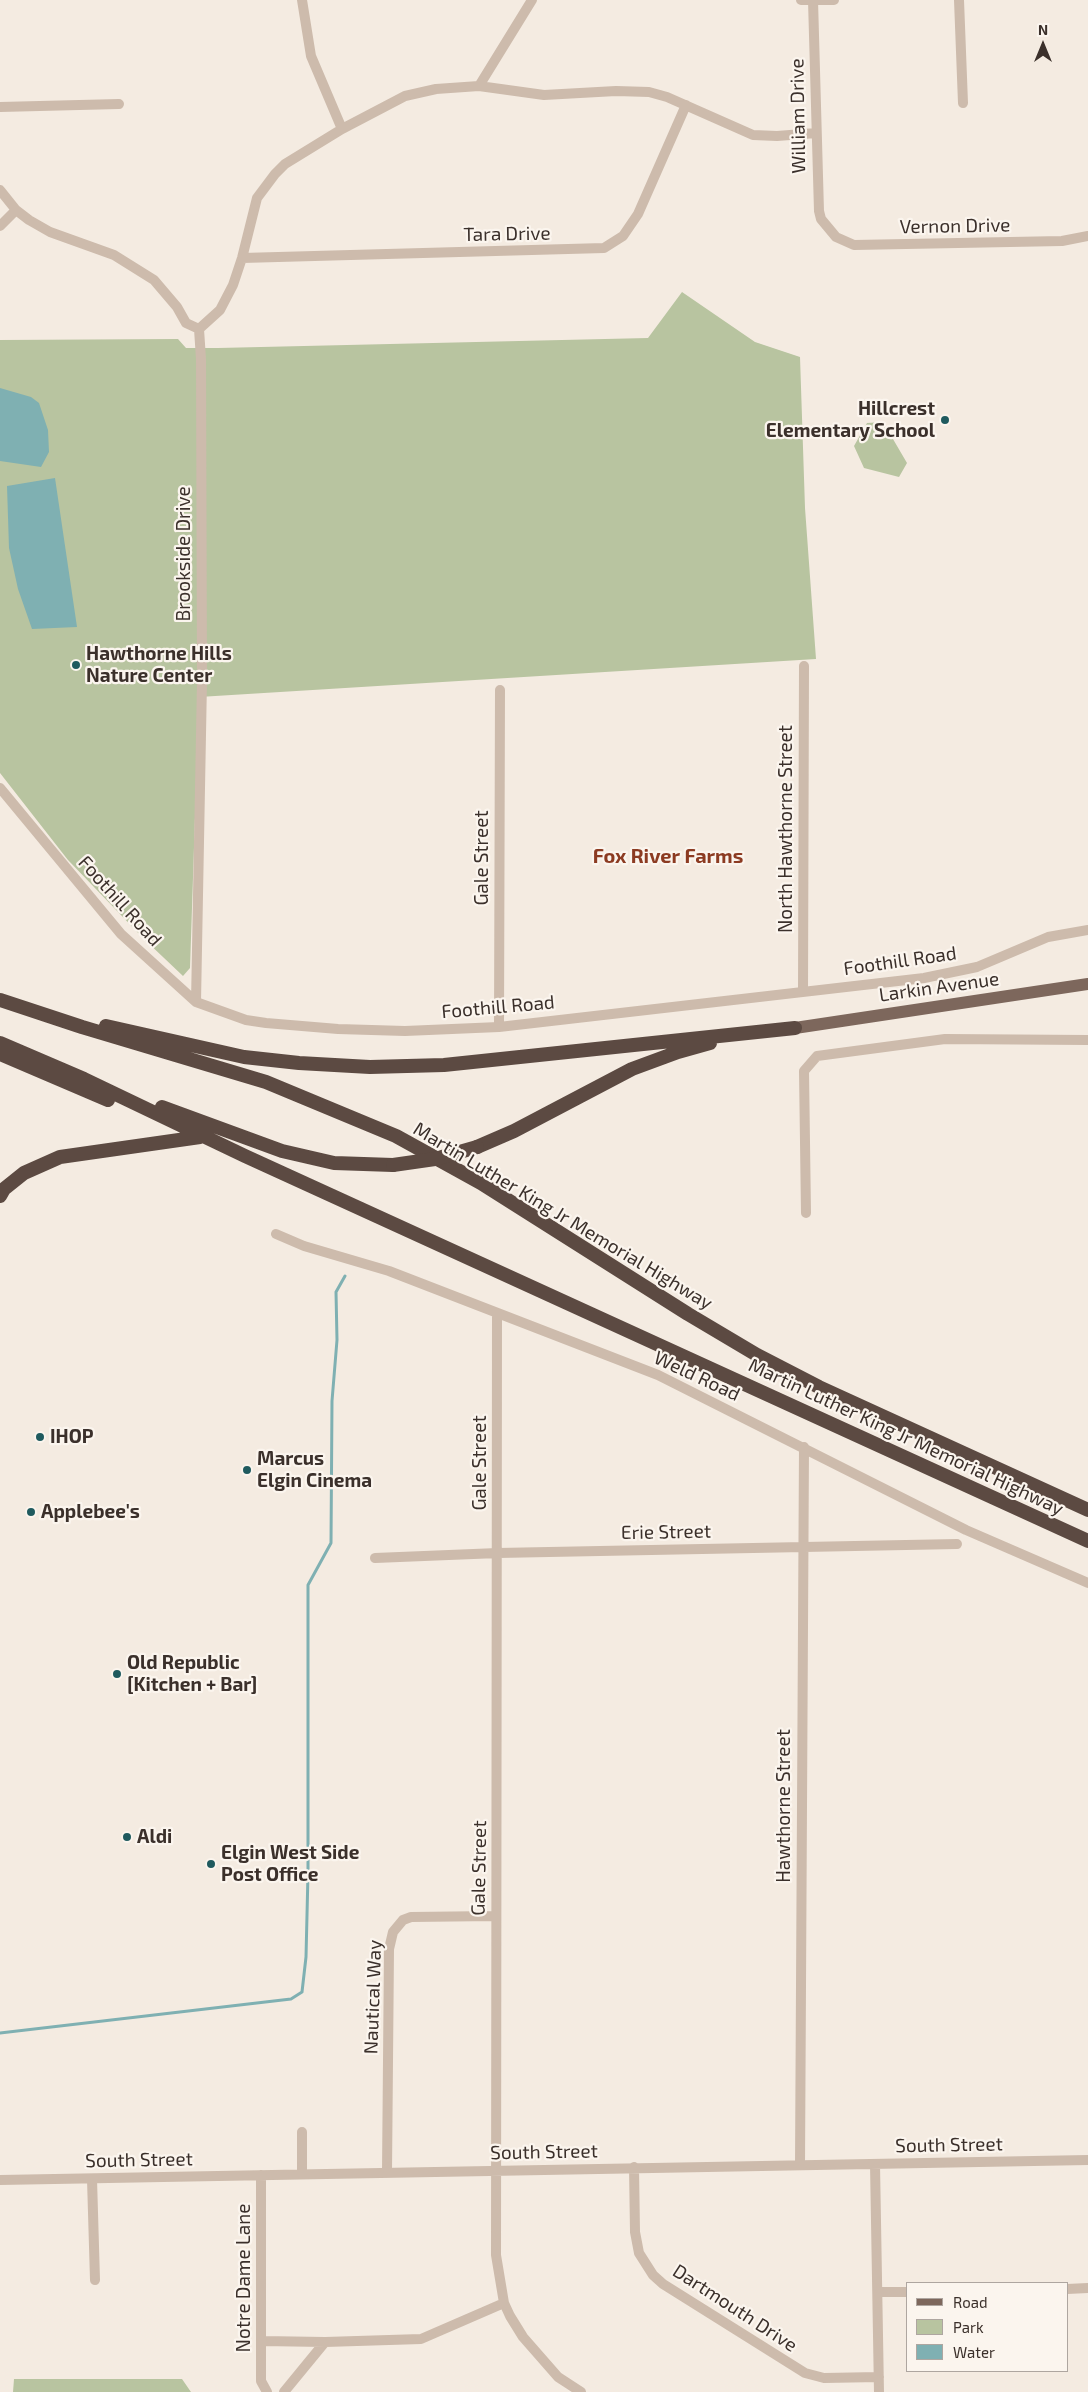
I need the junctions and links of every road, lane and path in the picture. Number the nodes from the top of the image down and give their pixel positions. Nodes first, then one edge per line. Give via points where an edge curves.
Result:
1 (302, 0) edge
2 (532, 0) edge
3 (801, 0) edge
4 (813, 0) edge
5 (834, 0) edge
6 (959, 0) edge
7 (479, 86) junction
8 (963, 103) dead end
9 (119, 104) dead end
10 (686, 105) junction
11 (0, 107) edge
12 (342, 129) junction
13 (816, 133) junction
14 (0, 190) edge
15 (16, 210) junction
16 (0, 226) edge
17 (828, 228) joint
18 (1088, 236) edge
19 (242, 258) junction
20 (199, 329) junction
21 (804, 666) dead end
22 (500, 690) dead end
23 (0, 788) edge
24 (1088, 930) edge
25 (1088, 984) edge
26 (803, 992) junction
27 (0, 999) edge
28 (196, 1002) junction
29 (499, 1027) junction
30 (795, 1028) junction
31 (1088, 1040) edge
32 (0, 1043) edge
33 (0, 1054) edge
34 (84, 1079) junction
35 (200, 1137) junction
36 (245, 1156) junction
37 (0, 1196) edge
38 (806, 1213) dead end
39 (276, 1234) dead end
40 (498, 1313) junction
41 (804, 1447) junction
42 (1088, 1510) edge
43 (1088, 1541) edge
44 (957, 1544) dead end
45 (803, 1547) junction
46 (498, 1553) junction
47 (376, 1558) dead end
48 (1088, 1583) edge
49 (496, 1916) junction
50 (302, 2132) dead end
51 (1088, 2160) edge
52 (800, 2164) junction
53 (875, 2164) junction
54 (634, 2167) junction
55 (496, 2170) junction
56 (387, 2172) junction
57 (302, 2174) junction
58 (261, 2175) junction
59 (92, 2179) junction
60 (0, 2180) edge
61 (95, 2280) dead end
62 (1068, 2288) edge
63 (1088, 2288) edge
64 (878, 2292) junction
65 (906, 2292) edge
66 (504, 2303) junction
67 (262, 2340) junction
68 (325, 2342) junction
69 (879, 2377) junction
70 (267, 2392) edge
71 (284, 2392) edge
72 (581, 2392) edge
73 (879, 2392) edge

1 - 12 street via 312,56
2 - 7 street
3 - 4 street
4 - 5 street
4 - 13 street, William Drive
6 - 8 street
7 - 10 street via 544,95 648,92
7 - 12 street via 436,89 405,96
9 - 11 street
10 - 13 street via 753,135
10 - 19 street, Tara Drive via 634,220 623,236 604,248
12 - 19 street via 285,164 275,174 257,198
13 - 17 street, William Drive via 819,211
14 - 15 street
15 - 16 street
15 - 20 street via 50,232 114,255 137,268 167,293 186,323
17 - 18 street, Vernon Drive via 841,241 854,245 1062,242
19 - 20 street via 220,310
20 - 28 street, Brookside Drive via 202,359 202,682
21 - 26 street, North Hawthorne Street
22 - 29 street, Gale Street
23 - 28 street, Foothill Road via 121,934
24 - 26 street, Foothill Road via 1048,937 977,968 924,978
25 - 30 main road, Larkin Avenue
26 - 29 street, Foothill Road
27 - 30 highway via 244,1057 370,1067 444,1065
27 - 42 highway, Martin Luther King Jr Memorial Highway via 266,1082 396,1136 481,1182 757,1355 819,1387
28 - 29 street, Foothill Road via 246,1020 305,1027 405,1031
30 - 34 highway, bridge via 714,1042 678,1052 632,1070 477,1147 393,1165 334,1163 282,1151
31 - 38 street via 945,1039 817,1056 804,1071
32 - 34 highway, Martin Luther King Jr Memorial Highway
33 - 35 highway
34 - 36 highway, Martin Luther King Jr Memorial Highway
35 - 36 highway
35 - 37 highway via 60,1157 24,1174
36 - 43 highway, Martin Luther King Jr Memorial Highway
39 - 40 street, Weld Road via 304,1246 389,1271
40 - 41 street, Weld Road via 658,1375
40 - 46 street, Gale Street
41 - 45 street, Hawthorne Street
41 - 48 street, Weld Road via 966,1530
44 - 45 street, Erie Street
45 - 46 street, Erie Street
45 - 52 street, Hawthorne Street
46 - 47 street, Erie Street
46 - 49 street, Gale Street
49 - 55 street, Gale Street
49 - 56 street, Nautical Way via 411,1917 403,1920 392,1932 389,1948
50 - 57 street
51 - 53 street, South Street
52 - 53 street, South Street
52 - 54 street, South Street
53 - 64 street
54 - 55 street, South Street
54 - 69 street, Dartmouth Drive via 635,2232 639,2253 663,2284 805,2373 824,2378
55 - 56 street, South Street
55 - 66 street, Gale Street via 496,2255
56 - 57 street, South Street
57 - 58 street, South Street
58 - 59 street, South Street
58 - 67 street, Notre Dame Lane
59 - 60 street, South Street
59 - 61 street
62 - 63 street
64 - 65 street
64 - 69 street
66 - 68 street via 421,2339
66 - 72 street, Gale Street via 535,2351 558,2377
67 - 68 street
67 - 70 street, Notre Dame Lane via 261,2381
68 - 71 street
69 - 73 street

